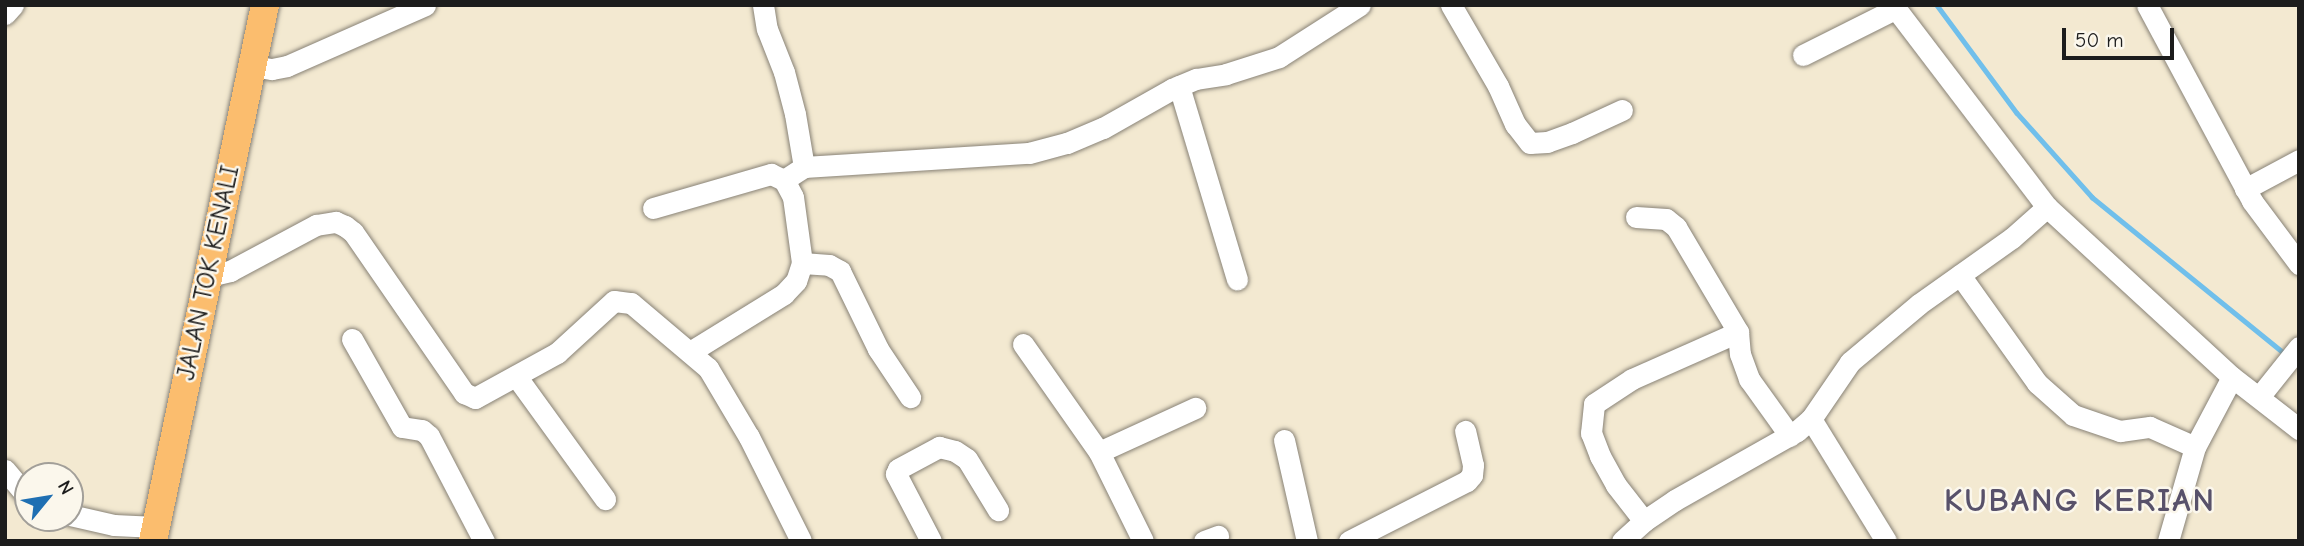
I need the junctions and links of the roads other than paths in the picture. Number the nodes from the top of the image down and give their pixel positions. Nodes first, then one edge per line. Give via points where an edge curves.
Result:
1 (13, 5) edge
2 (265, 5) edge
3 (425, 5) edge
4 (763, 5) edge
5 (1360, 5) edge
6 (1451, 5) edge
7 (2147, 5) edge
8 (1894, 7) edge
9 (5, 14) edge
10 (1803, 55) dead end
11 (252, 66) junction
12 (1179, 86) junction
13 (1622, 110) dead end
14 (2299, 160) edge
15 (804, 167) junction
16 (785, 180) junction
17 (2245, 189) junction
18 (2048, 206) junction
19 (653, 208) dead end
20 (1636, 216) dead end
21 (802, 263) junction
22 (2299, 264) edge
23 (1960, 275) junction
24 (209, 276) junction
25 (1237, 279) dead end
26 (1738, 332) junction
27 (352, 340) dead end
28 (1023, 344) dead end
29 (2299, 347) edge
30 (690, 352) junction
31 (516, 376) junction
32 (2232, 377) junction
33 (910, 397) dead end
34 (2259, 397) junction
35 (1195, 408) dead end
36 (1811, 418) junction
37 (2299, 429) edge
38 (1465, 431) dead end
39 (1790, 436) junction
40 (1284, 440) dead end
41 (2195, 447) junction
42 (1099, 452) junction
43 (605, 499) dead end
44 (998, 510) dead end
45 (84, 518) edge
46 (1644, 521) junction
47 (155, 534) edge
48 (484, 541) edge
49 (801, 541) edge
50 (931, 541) edge
51 (1143, 541) edge
52 (1307, 541) edge
53 (1349, 541) edge
54 (1622, 541) edge
55 (1886, 541) edge
56 (2168, 541) edge

1 - 9 street
2 - 11 main road, JALAN TOK KENALI
3 - 11 street via 287,66
4 - 15 street via 766,29 795,114
5 - 12 street via 1279,57
6 - 13 street via 1515,124 1530,143 1547,142
7 - 17 street
8 - 10 street
8 - 18 street
11 - 24 main road, JALAN TOK KENALI
12 - 15 street via 1103,128 1029,153
12 - 25 street
14 - 17 street
15 - 16 street
16 - 19 street via 764,175
16 - 21 street via 793,197
17 - 22 street
18 - 23 street
18 - 32 street
20 - 26 street via 1666,219 1676,226
21 - 30 street via 796,281 784,294
21 - 33 street via 829,265 840,271 877,349
23 - 36 street via 1850,362
23 - 41 street via 2037,383 2073,415 2120,431 2150,427
24 - 31 street via 230,271 316,225 337,222 352,232 467,396 479,397
24 - 47 main road, JALAN TOK KENALI
26 - 39 street via 1749,379
26 - 46 street via 1632,379 1594,404 1591,433 1600,456
27 - 48 street via 402,427 429,436
28 - 42 street
29 - 34 street
30 - 31 street via 631,303 620,300 572,342
30 - 49 street via 708,368 743,426
31 - 43 street
32 - 34 street
32 - 41 street
34 - 37 street
35 - 42 street
36 - 39 street
36 - 55 street
38 - 53 street via 1474,465 1467,481
39 - 46 street
40 - 52 street
41 - 56 street
42 - 51 street
44 - 50 street via 967,459 939,447 896,474
45 - 47 street
46 - 54 street

